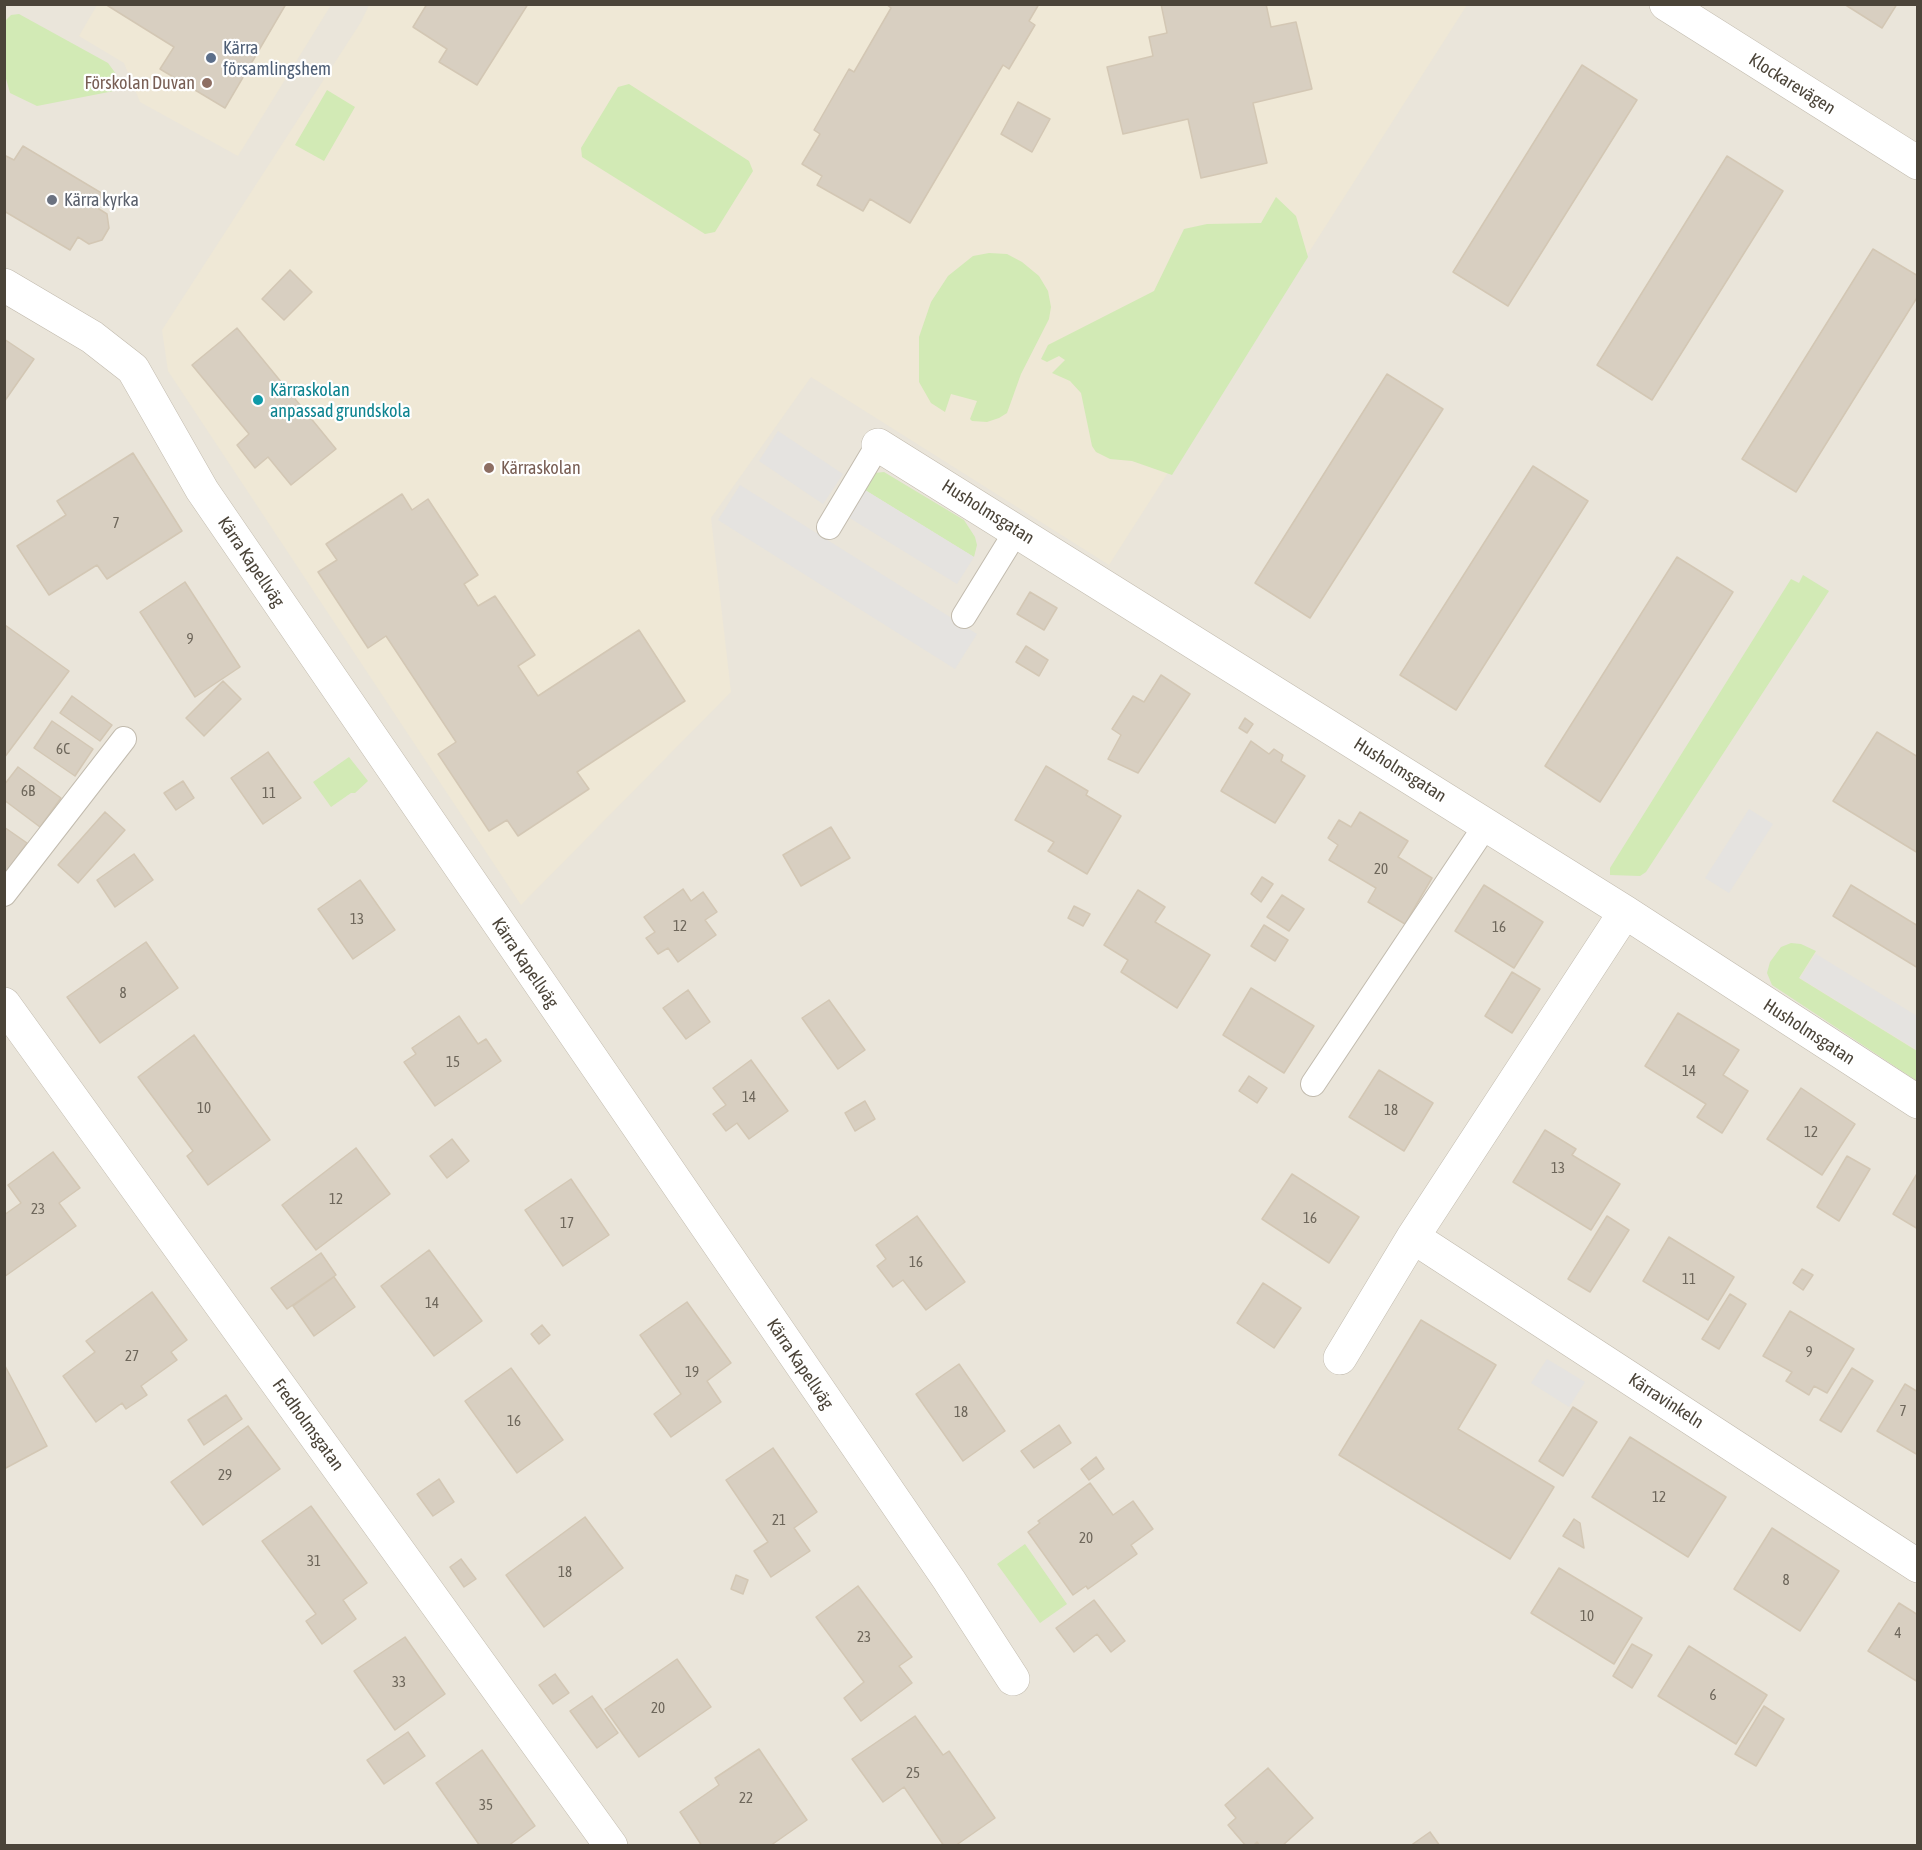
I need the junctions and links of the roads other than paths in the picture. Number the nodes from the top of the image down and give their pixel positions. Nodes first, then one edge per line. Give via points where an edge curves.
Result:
1 (1666, 4) edge
2 (1917, 163) edge
3 (4, 285) edge
4 (878, 445) joint
5 (828, 527) dead end
6 (1017, 530) junction
7 (964, 616) dead end
8 (124, 739) dead end
9 (1486, 825) junction
10 (4, 894) edge
11 (1625, 912) junction
12 (4, 1004) edge
13 (1313, 1084) dead end
14 (1917, 1102) edge
15 (1413, 1237) junction
16 (1340, 1358) dead end
17 (1917, 1566) edge
18 (1013, 1679) dead end
19 (611, 1845) edge

1 - 2 street, Klockarevägen
3 - 18 street, Kärra Kapellväg via 92,337 133,369 202,490
4 - 5 lane
4 - 6 street, Husholmsgatan
6 - 7 lane
6 - 9 street, Husholmsgatan
8 - 10 lane
9 - 11 street, Husholmsgatan
9 - 13 lane
11 - 14 street, Husholmsgatan
11 - 15 street
12 - 19 street, Fredholmsgatan
15 - 16 street
15 - 17 street, Kärravinkeln

